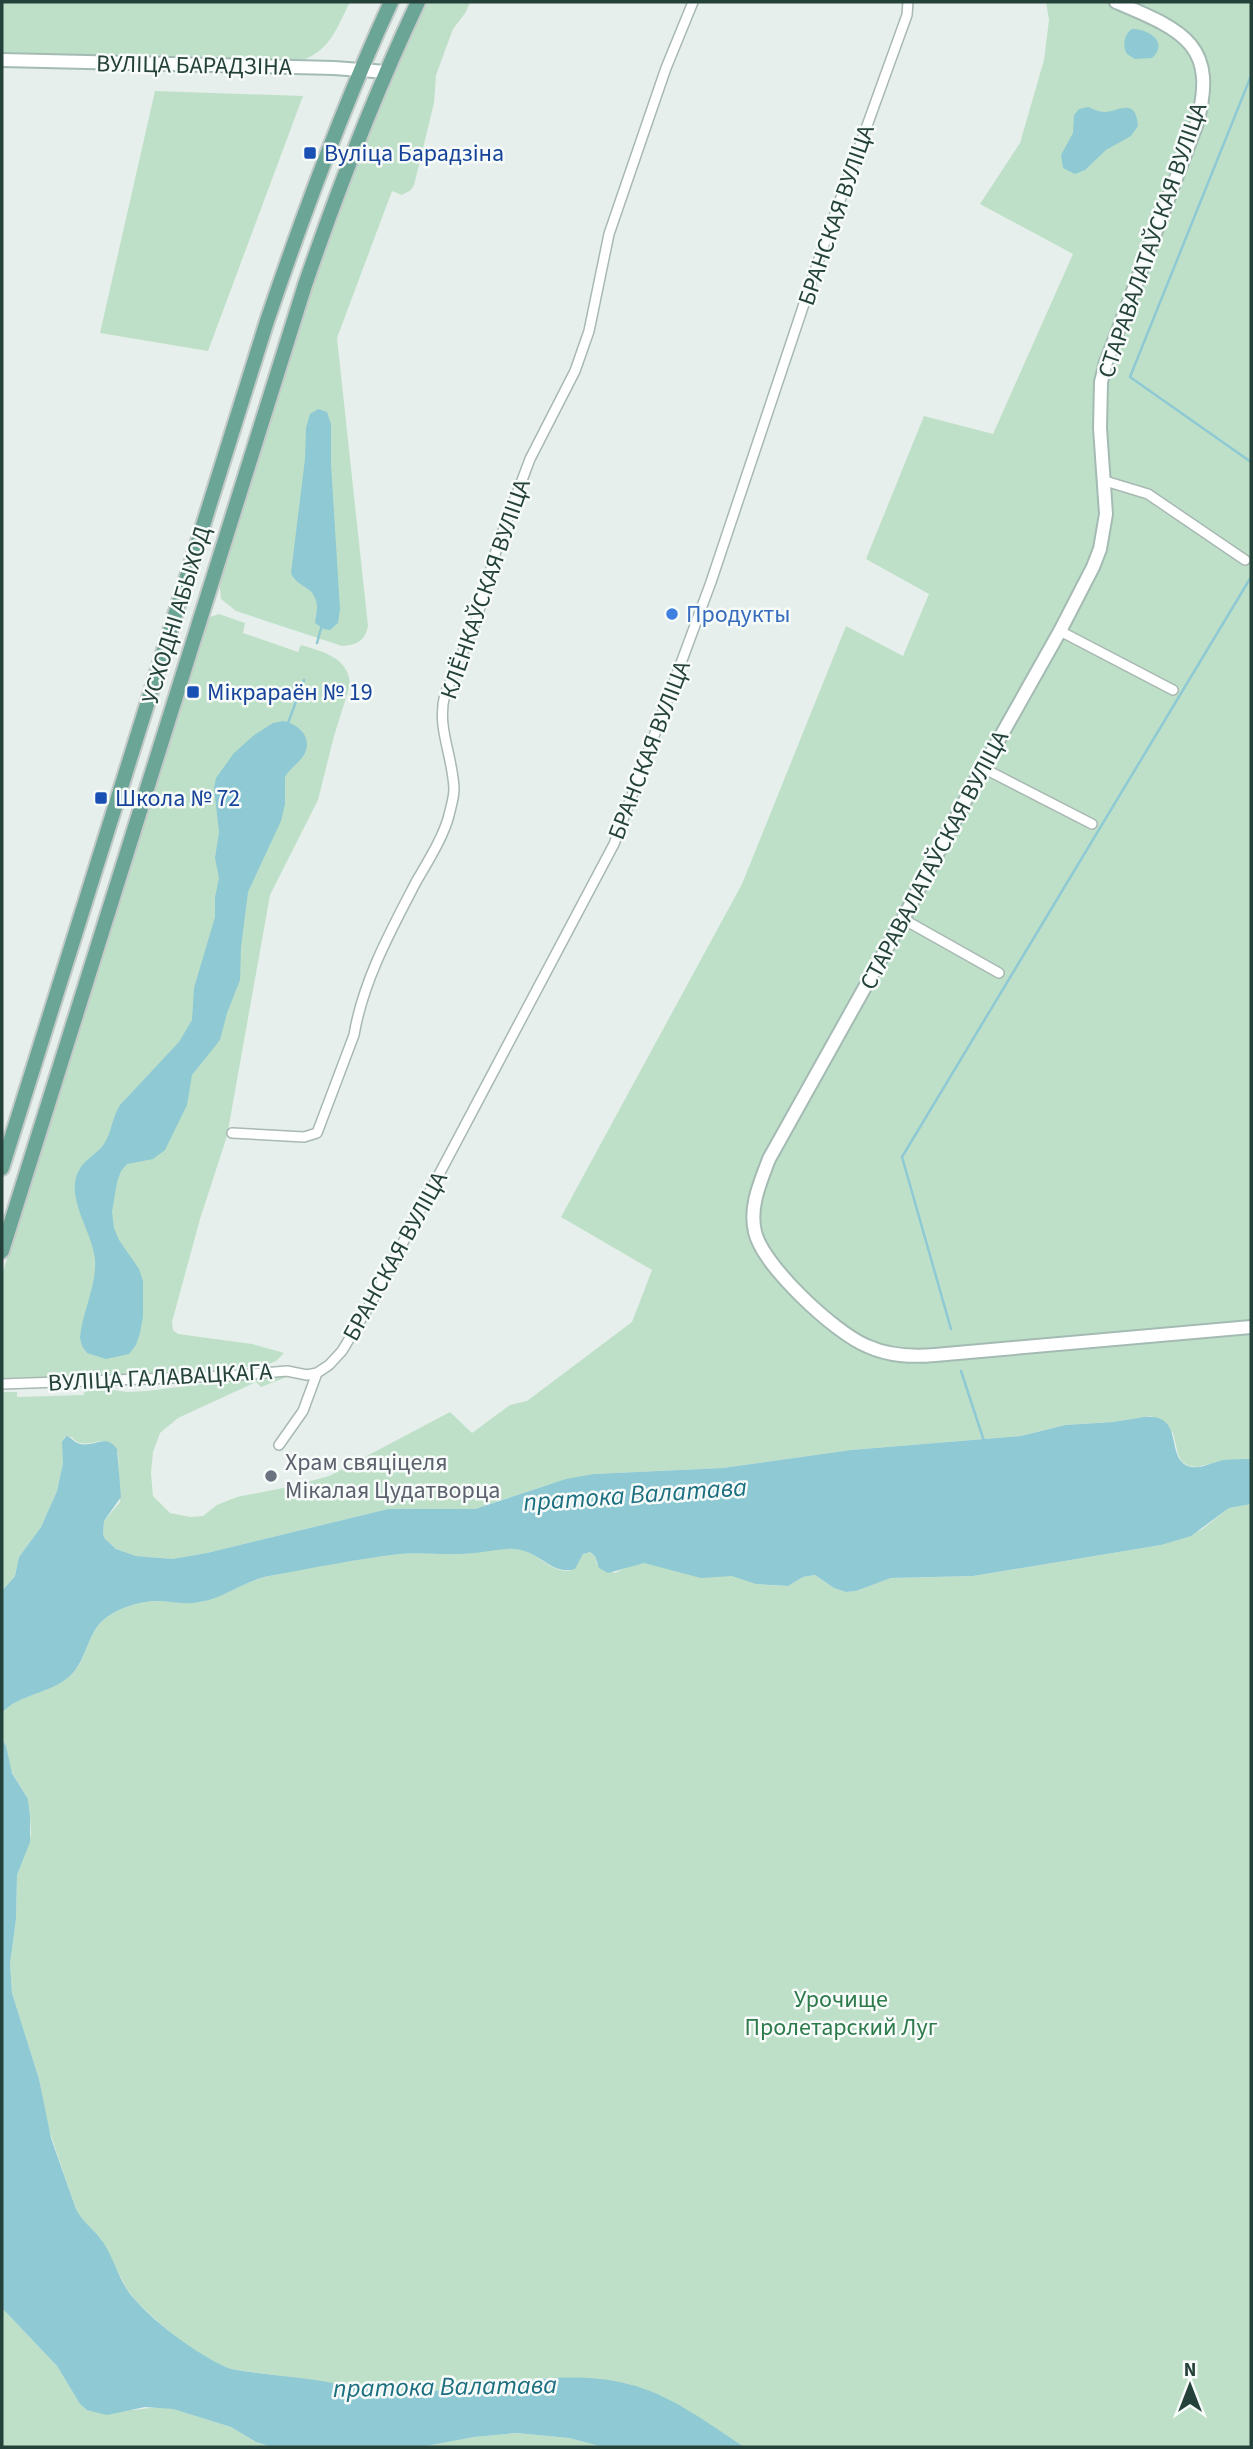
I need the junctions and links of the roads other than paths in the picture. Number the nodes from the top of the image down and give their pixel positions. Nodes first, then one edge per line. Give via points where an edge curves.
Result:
1 (391, 2) edge
2 (418, 2) edge
3 (694, 2) edge
4 (908, 2) edge
5 (1116, 2) edge
6 (2, 60) edge
7 (361, 70) junction
8 (387, 72) junction
9 (1105, 481) junction
10 (1245, 560) dead end
11 (1060, 631) junction
12 (1173, 690) dead end
13 (983, 768) junction
14 (1092, 824) dead end
15 (904, 919) junction
16 (999, 973) dead end
17 (232, 1133) dead end
18 (2, 1168) edge
19 (2, 1251) edge
20 (1251, 1327) edge
21 (317, 1373) junction
22 (2, 1384) edge
23 (279, 1445) dead end

1 - 7 main road, УСХОДНІ АБЫХОД
2 - 8 main road, УСХОДНІ АБЫХОД
3 - 17 street, КЛЁНКАЎСКАЯ ВУЛІЦА via 666,68 609,234 589,331 569,383 530,459 476,621 445,694 442,730 454,790 449,818 390,932 317,1133 304,1138
4 - 21 street, БРАНСКАЯ ВУЛІЦА via 711,582 614,844 366,1311 342,1351
5 - 9 street, СТАРАВАЛАТАЎСКАЯ ВУЛІЦА via 1184,36 1200,59 1204,85 1196,126 1106,362 1100,428
6 - 7 street, ВУЛІЦА БАРАДЗІНА
7 - 8 street, ВУЛІЦА БАРАДЗІНА
7 - 18 main road, УСХОДНІ АБЫХОД via 306,206 267,321
8 - 19 main road, УСХОДНІ АБЫХОД via 331,209 290,328
9 - 10 street via 1149,494
9 - 11 street, СТАРАВАЛАТАЎСКАЯ ВУЛІЦА via 1100,549
11 - 12 street
11 - 13 street, СТАРАВАЛАТАЎСКАЯ ВУЛІЦА
13 - 14 street
13 - 15 street, СТАРАВАЛАТАЎСКАЯ ВУЛІЦА
15 - 16 street
15 - 20 street, СТАРАВАЛАТАЎСКАЯ ВУЛІЦА via 757,1188 756,1235 783,1276 840,1331 899,1356
21 - 22 street, ВУЛІЦА ГАЛАВАЦКАГА
21 - 23 street, БРАНСКАЯ ВУЛІЦА via 303,1411

